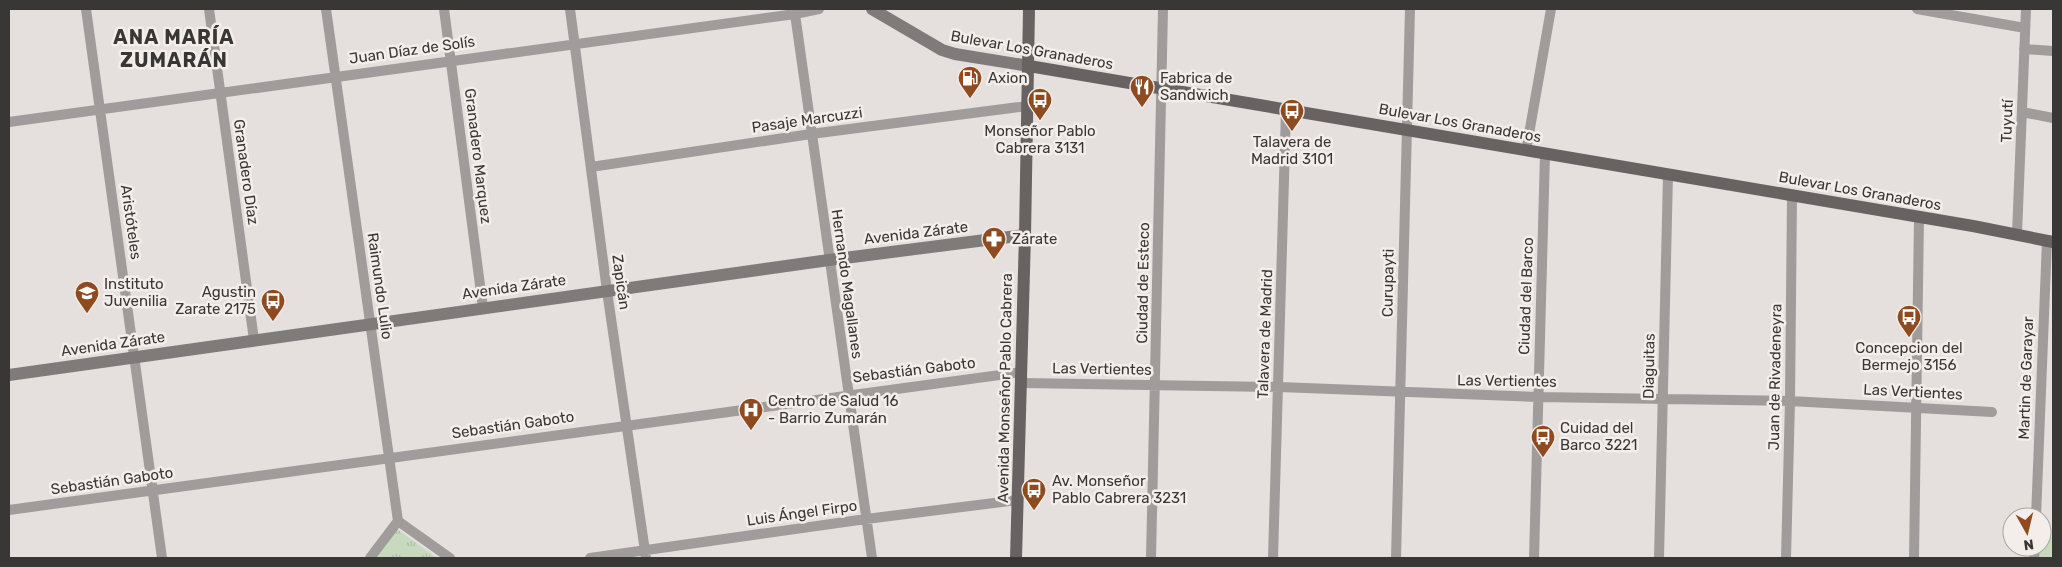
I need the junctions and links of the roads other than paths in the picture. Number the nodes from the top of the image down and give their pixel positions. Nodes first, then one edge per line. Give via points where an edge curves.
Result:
1 (86, 9) edge
2 (208, 9) edge
3 (326, 9) edge
4 (444, 9) edge
5 (570, 9) edge
6 (819, 9) edge
7 (872, 9) edge
8 (1029, 9) edge
9 (1163, 9) edge
10 (1410, 9) edge
11 (1552, 9) edge
12 (1918, 9) edge
13 (2026, 9) edge
14 (795, 14) junction
15 (2025, 28) junction
16 (574, 43) junction
17 (2024, 49) junction
18 (2053, 51) edge
19 (450, 60) junction
20 (1029, 66) junction
21 (335, 76) junction
22 (1162, 89) junction
23 (220, 93) junction
24 (1027, 106) junction
25 (100, 110) junction
26 (1286, 110) junction
27 (2022, 112) junction
28 (2053, 118) edge
29 (9, 122) edge
30 (1406, 130) junction
31 (811, 134) junction
32 (1526, 151) junction
33 (1545, 154) junction
34 (590, 167) junction
35 (1668, 175) junction
36 (1792, 196) junction
37 (1919, 218) junction
38 (2017, 234) junction
39 (1025, 235) junction
40 (2050, 241) edge
41 (828, 260) junction
42 (607, 291) junction
43 (483, 308) junction
44 (370, 324) junction
45 (254, 340) junction
46 (135, 358) junction
47 (9, 375) edge
48 (1022, 377) junction
49 (1156, 384) junction
50 (1279, 387) junction
51 (1400, 393) junction
52 (848, 394) junction
53 (1538, 397) junction
54 (1664, 398) junction
55 (1790, 401) junction
56 (1917, 407) junction
57 (1992, 412) dead end
58 (626, 425) junction
59 (389, 457) junction
60 (153, 490) junction
61 (1018, 500) junction
62 (2037, 507) edge
63 (9, 510) edge
64 (866, 519) junction
65 (398, 521) junction
66 (646, 555) edge
67 (162, 558) edge
68 (370, 558) edge
69 (450, 558) edge
70 (590, 558) edge
71 (872, 558) edge
72 (1016, 558) edge
73 (1151, 558) edge
74 (1273, 558) edge
75 (1396, 558) edge
76 (1534, 558) edge
77 (1659, 558) edge
78 (1786, 558) edge
79 (1914, 558) edge

1 - 25 street, Aristóteles
2 - 23 street, Granadero Díaz
3 - 21 street, Raimundo Lulio
4 - 19 street, Granadero Marquez
5 - 16 street, Zapicán
6 - 14 street, Juan Díaz de Solís
7 - 20 street, Bulevar Los Granaderos via 942,50
8 - 20 main road, Avenida Monseñor Pablo Cabrera
9 - 22 street, Ciudad de Esteco
10 - 30 street, Curupayti
11 - 32 street
12 - 15 street
13 - 15 street, Tuyutí
14 - 16 street, Juan Díaz de Solís
14 - 31 street, Hernando Magallanes
15 - 17 street, Tuyutí
16 - 19 street, Juan Díaz de Solís
16 - 34 street, Zapicán
17 - 18 street
17 - 27 street, Tuyutí
19 - 21 street, Juan Díaz de Solís
19 - 43 street, Granadero Marquez
20 - 22 main road, Bulevar Los Granaderos
20 - 24 main road, Avenida Monseñor Pablo Cabrera
21 - 23 street, Juan Díaz de Solís
21 - 44 street, Raimundo Lulio
22 - 26 main road, Bulevar Los Granaderos
22 - 49 street, Ciudad de Esteco
23 - 25 street, Juan Díaz de Solís
23 - 45 street, Granadero Díaz
24 - 31 street, Pasaje Marcuzzi
24 - 39 main road, Avenida Monseñor Pablo Cabrera
25 - 29 street, Juan Díaz de Solís
25 - 46 street, Aristóteles
26 - 30 main road, Bulevar Los Granaderos
26 - 50 street, Talavera de Madrid
27 - 28 street
27 - 38 street, Tuyutí
30 - 32 main road, Bulevar Los Granaderos
30 - 51 street, Curupayti
31 - 34 street, Pasaje Marcuzzi
31 - 41 street, Hernando Magallanes
32 - 33 main road, Bulevar Los Granaderos
33 - 35 main road, Bulevar Los Granaderos
33 - 53 street, Ciudad del Barco
34 - 42 street, Zapicán
35 - 36 main road, Bulevar Los Granaderos
35 - 54 street, Diaguitas
36 - 37 main road, Bulevar Los Granaderos
36 - 55 street, Juan de Rivadeneyra
37 - 38 main road, Bulevar Los Granaderos
37 - 56 street
38 - 40 main road, Bulevar Los Granaderos
39 - 41 street, Avenida Zárate
39 - 48 main road, Avenida Monseñor Pablo Cabrera
40 - 62 street, Martin de Garayar
41 - 42 street, Avenida Zárate
41 - 52 street, Hernando Magallanes
42 - 43 street, Avenida Zárate
42 - 58 street, Zapicán
43 - 44 street, Avenida Zárate
44 - 45 street, Avenida Zárate
44 - 59 street, Raimundo Lulio
45 - 46 street, Avenida Zárate
46 - 47 street, Avenida Zárate
46 - 60 street, Aristóteles
48 - 49 street, Las Vertientes
48 - 52 street, Sebastián Gaboto
48 - 61 main road, Avenida Monseñor Pablo Cabrera
49 - 50 street, Las Vertientes
49 - 73 street, Ciudad de Esteco
50 - 51 street, Las Vertientes
50 - 74 street, Talavera de Madrid
51 - 53 street, Las Vertientes
51 - 75 street, Curupayti
52 - 58 street, Sebastián Gaboto
52 - 64 street, Hernando Magallanes
53 - 54 street, Las Vertientes
53 - 76 street, Ciudad del Barco
54 - 55 street, Las Vertientes
54 - 77 street, Diaguitas
55 - 56 street, Las Vertientes
55 - 78 street, Juan de Rivadeneyra
56 - 57 street, Las Vertientes
56 - 79 street
58 - 59 street, Sebastián Gaboto
58 - 66 street, Zapicán
59 - 60 street, Sebastián Gaboto
59 - 65 street, Raimundo Lulio
60 - 63 street, Sebastián Gaboto
60 - 67 street, Aristóteles
61 - 64 street, Luis Ángel Firpo
61 - 72 main road, Avenida Monseñor Pablo Cabrera
64 - 66 street, Luis Ángel Firpo
64 - 71 street, Hernando Magallanes
65 - 68 street
65 - 69 street
66 - 70 street, Luis Ángel Firpo

